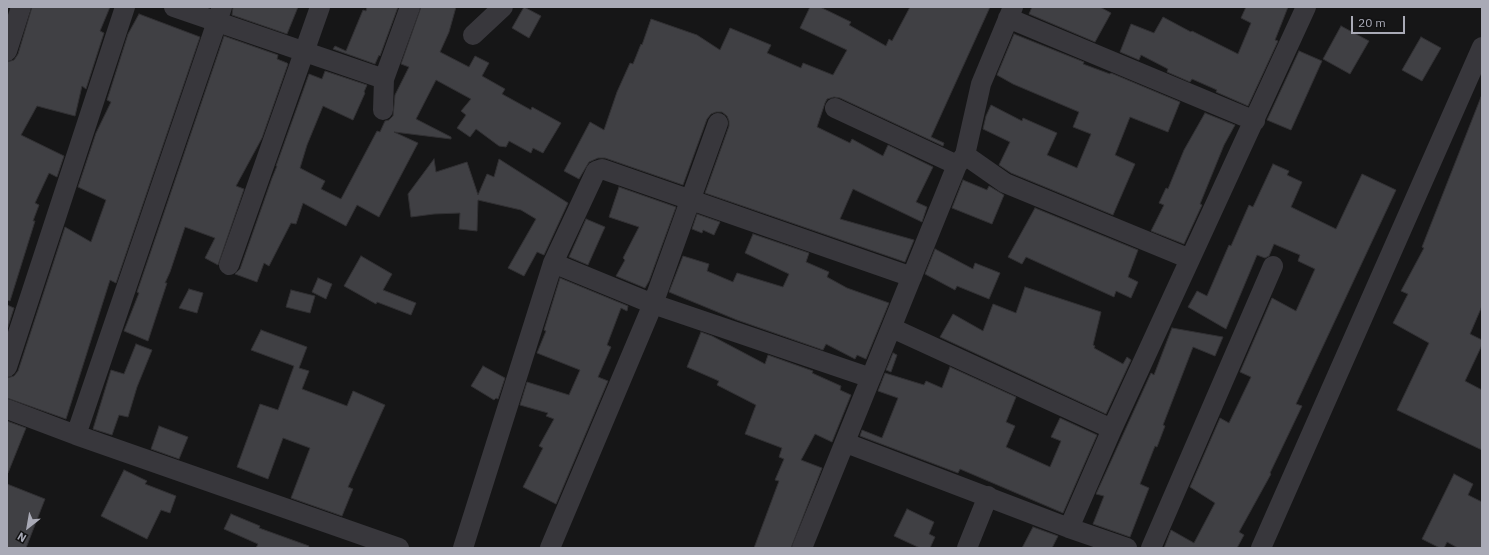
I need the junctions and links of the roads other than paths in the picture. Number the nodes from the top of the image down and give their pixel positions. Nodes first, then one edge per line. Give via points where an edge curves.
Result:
1 (22, 7) edge
2 (125, 7) edge
3 (174, 7) edge
4 (320, 7) edge
5 (410, 7) edge
6 (503, 7) edge
7 (1306, 7) edge
8 (1010, 13) edge
9 (220, 14) edge
10 (473, 35) dead end
11 (1482, 47) edge
12 (7, 50) edge
13 (305, 51) junction
14 (384, 79) junction
15 (835, 108) dead end
16 (383, 110) dead end
17 (1255, 121) junction
18 (718, 123) dead end
19 (961, 160) junction
20 (691, 199) junction
21 (1190, 260) junction
22 (554, 263) junction
23 (229, 265) dead end
24 (1273, 266) dead end
25 (912, 277) junction
26 (653, 304) junction
27 (892, 328) junction
28 (7, 367) edge
29 (871, 378) junction
30 (7, 410) edge
31 (1112, 429) junction
32 (76, 435) junction
33 (846, 443) junction
34 (988, 496) junction
35 (1068, 528) junction
36 (399, 548) edge
37 (463, 548) edge
38 (550, 548) edge
39 (802, 548) edge
40 (967, 548) edge
41 (1127, 548) edge
42 (1151, 548) edge
43 (1260, 548) edge

1 - 12 street
2 - 28 street
3 - 9 street
4 - 13 street
5 - 14 street
6 - 10 street
7 - 17 street
8 - 17 street
8 - 19 street via 981,84
9 - 13 street
9 - 32 street
11 - 43 street
13 - 14 street
13 - 23 street
14 - 16 street
15 - 19 street
17 - 21 street
18 - 20 street
19 - 21 street via 1005,183
19 - 25 street
20 - 22 street via 602,169 596,171
20 - 25 street
20 - 26 street
21 - 31 street
22 - 26 street
22 - 37 street
24 - 42 street
25 - 27 street
26 - 29 street
26 - 38 street
27 - 29 street
27 - 31 street
29 - 33 street
30 - 32 street
31 - 35 street
32 - 36 street
33 - 34 street
33 - 39 street
34 - 35 street
34 - 40 street
35 - 41 street

